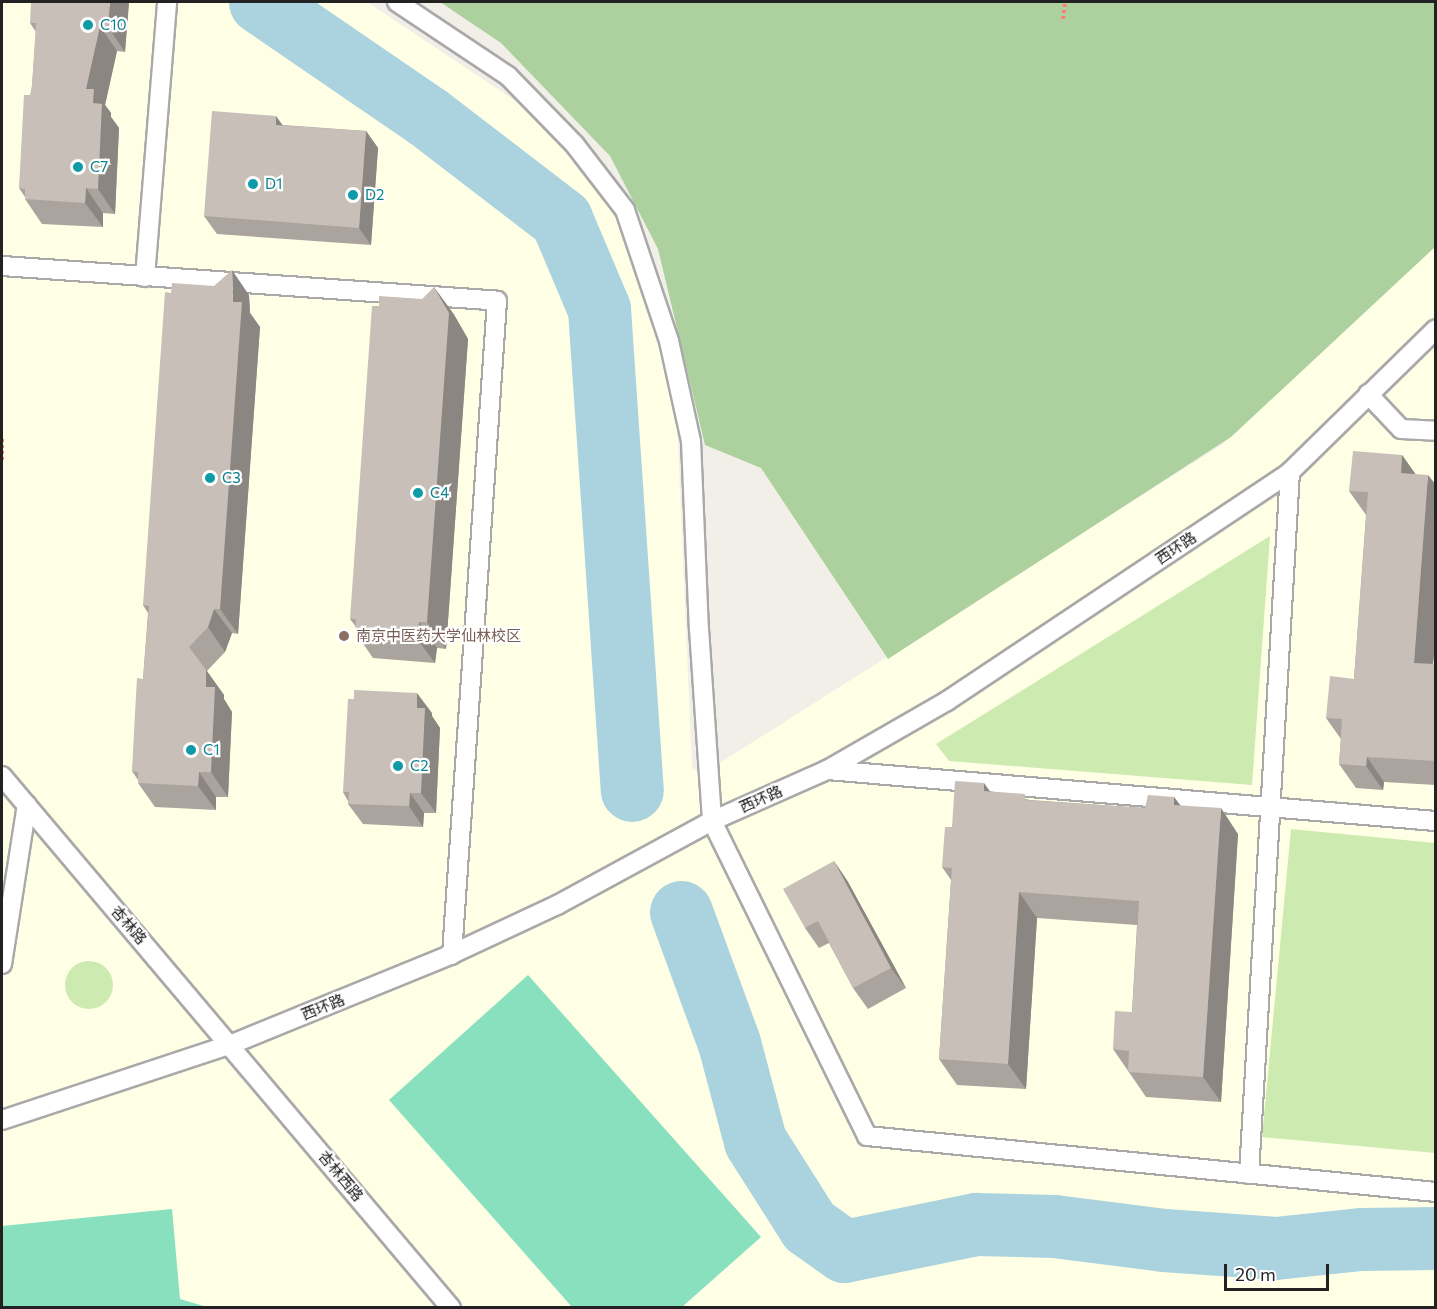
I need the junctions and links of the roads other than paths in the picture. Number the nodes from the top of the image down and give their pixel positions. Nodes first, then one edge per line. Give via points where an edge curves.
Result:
1 (167, 2) edge
2 (397, 2) edge
3 (2, 266) edge
4 (145, 277) junction
5 (1436, 329) edge
6 (1368, 393) junction
7 (1436, 432) edge
8 (1290, 472) junction
9 (827, 770) junction
10 (2, 776) edge
11 (27, 805) junction
12 (1269, 810) junction
13 (712, 821) junction
14 (1436, 821) edge
15 (452, 954) junction
16 (2, 956) edge
17 (232, 1044) junction
18 (2, 1120) edge
19 (1249, 1174) junction
20 (1436, 1192) edge
21 (451, 1308) edge

1 - 4 lane
2 - 13 lane via 508,76 575,145 625,210 669,341 691,441
3 - 4 lane
4 - 15 lane via 497,301
5 - 6 lane, 西环路
6 - 7 lane via 1401,429
6 - 8 lane, 西环路
8 - 9 lane, 西环路 via 947,701
8 - 12 lane
9 - 12 lane
9 - 13 lane, 西环路
10 - 11 lane, 杏林路
11 - 16 lane
11 - 17 lane, 杏林路
12 - 14 lane
12 - 19 lane
13 - 15 lane, 西环路 via 557,905
13 - 19 lane via 867,1136
15 - 17 lane, 西环路
17 - 18 lane, 西环路
17 - 21 lane, 杏林西路
19 - 20 lane

